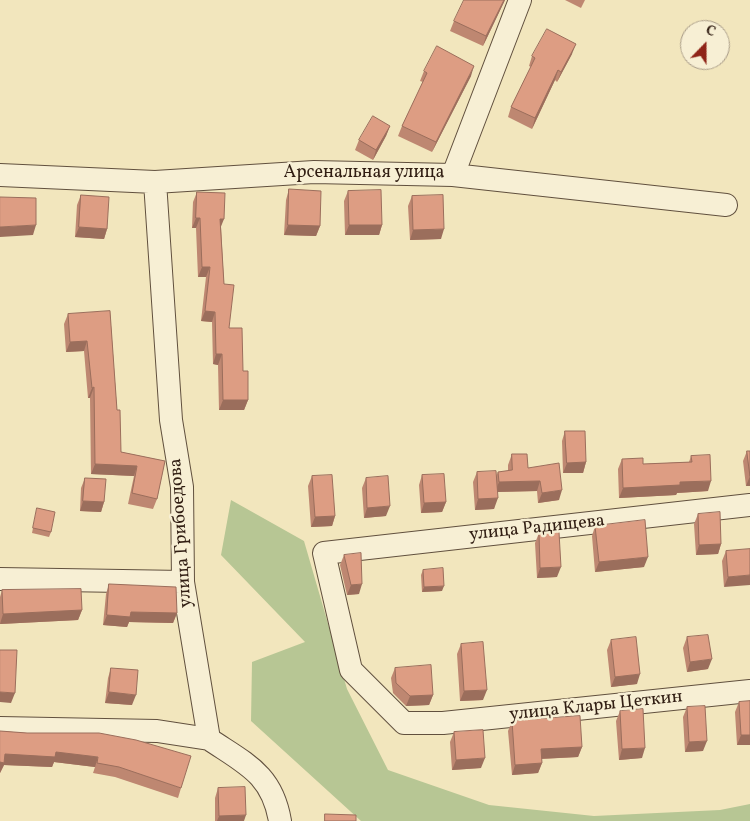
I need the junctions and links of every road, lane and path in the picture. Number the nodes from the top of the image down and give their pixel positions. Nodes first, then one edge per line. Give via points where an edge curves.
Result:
1 (520, 0) edge
2 (453, 174) junction
3 (0, 175) edge
4 (156, 182) junction
5 (726, 205) dead end
6 (750, 505) edge
7 (324, 553) joint
8 (0, 579) edge
9 (183, 582) junction
10 (750, 691) edge
11 (0, 728) edge
12 (209, 739) junction
13 (280, 821) edge

1 - 2 street
2 - 4 street, Арсенальная улица via 314,172
2 - 5 street, Арсенальная улица
3 - 4 street, Арсенальная улица
4 - 9 street, улица Грибоедова via 171,420 182,487
6 - 7 street, улица Радищева
7 - 10 street, улица Клары Цеткин via 351,670 404,723 443,722
8 - 9 street
9 - 12 street, улица Грибоедова
11 - 12 street via 157,732
12 - 13 street via 263,777 276,800

